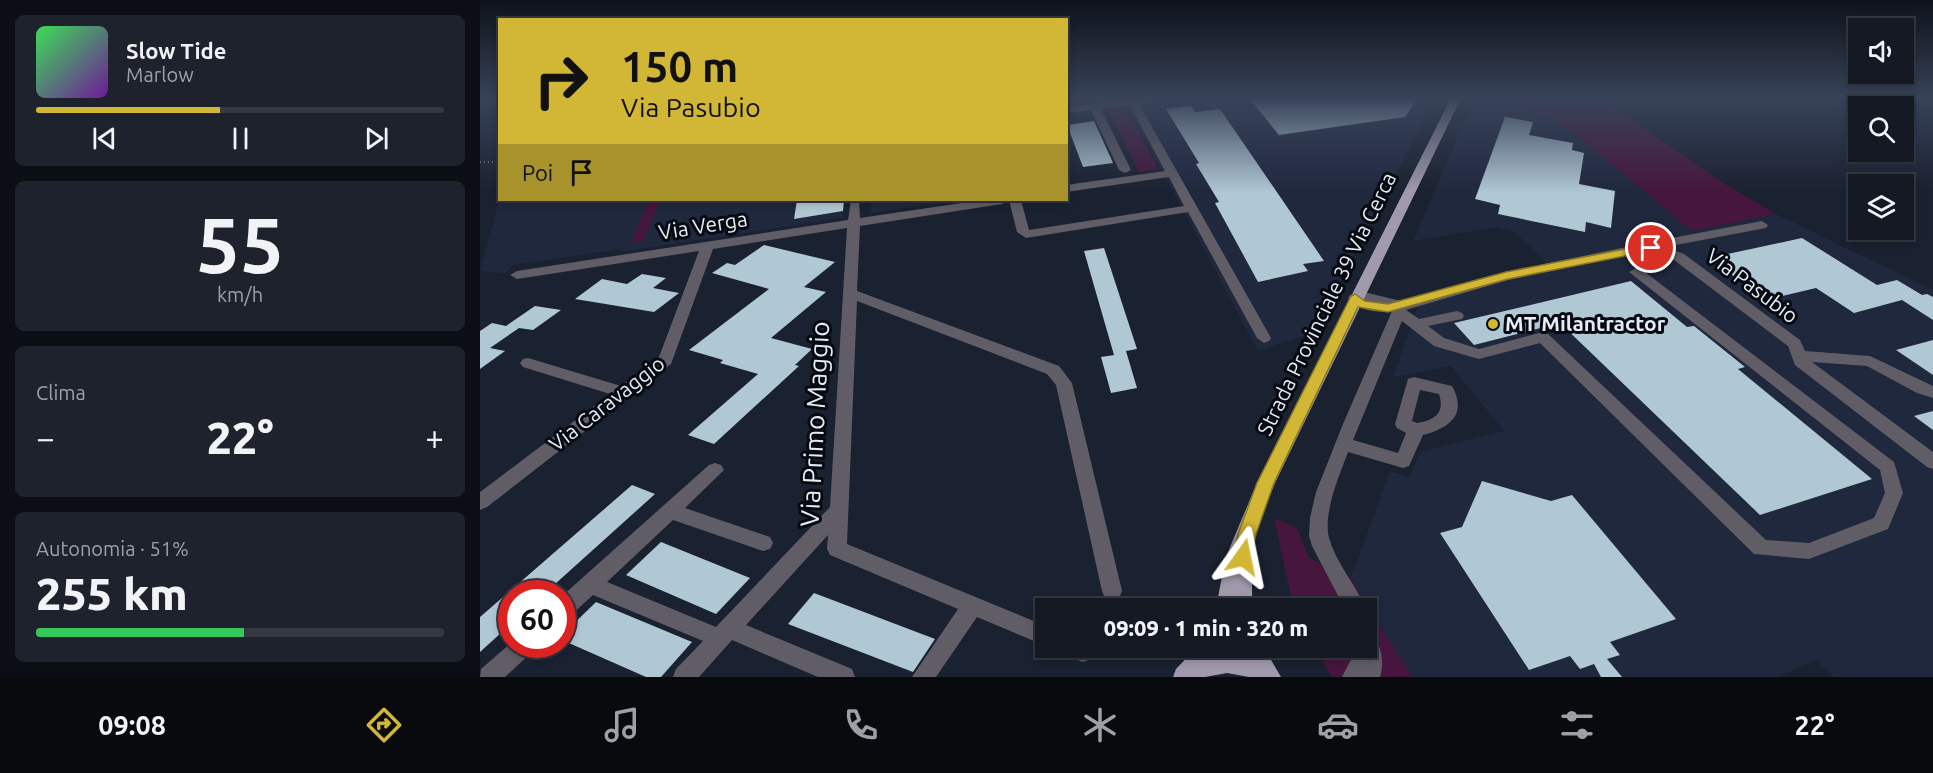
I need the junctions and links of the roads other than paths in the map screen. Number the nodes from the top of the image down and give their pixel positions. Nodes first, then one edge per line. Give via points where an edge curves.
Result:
1 (1106, 130) edge
2 (1149, 130) edge
3 (1440, 130) edge
4 (1125, 170) dead end
5 (1173, 173) junction
6 (1068, 189) edge
7 (995, 201) edge
8 (1015, 201) edge
9 (855, 203) dead end
10 (1192, 208) junction
11 (854, 222) junction
12 (1762, 225) dead end
13 (708, 245) junction
14 (1660, 249) junction
15 (1636, 272) dead end
16 (517, 274) dead end
17 (850, 293) junction
18 (1355, 298) junction
19 (1400, 308) junction
20 (1457, 316) dead end
21 (1416, 324) junction
22 (1264, 338) dead end
23 (1798, 356) junction
24 (528, 363) dead end
25 (1933, 392) edge
26 (625, 393) junction
27 (1416, 430) dead end
28 (1343, 444) junction
29 (1933, 462) edge
30 (715, 470) dead end
31 (480, 501) edge
32 (839, 510) junction
33 (670, 511) junction
34 (1247, 534) junction
35 (763, 543) dead end
36 (590, 584) junction
37 (1112, 591) dead end
38 (576, 597) edge
39 (1228, 598) edge
40 (1241, 598) edge
41 (1350, 598) edge
42 (973, 605) junction
43 (1035, 631) edge
44 (724, 633) junction
45 (510, 658) edge
46 (1202, 658) edge
47 (1257, 658) edge
48 (1361, 658) edge
49 (1371, 658) edge
50 (489, 677) edge
51 (684, 677) edge
52 (844, 677) edge
53 (922, 677) edge
54 (1184, 677) edge
55 (1270, 677) edge
56 (1353, 677) edge
57 (1369, 677) edge

1 - 4 street
2 - 5 street
3 - 18 main road, Strada Provinciale 39 Via Cerca
5 - 6 street
5 - 10 street
7 - 11 street, Via Verga
8 - 10 street via 1026,234
9 - 11 street, Via Primo Maggio
10 - 22 street
11 - 13 street, Via Verga
11 - 17 street, Via Primo Maggio
12 - 14 street via 1672,242
13 - 16 street, Via Verga
13 - 26 street, Via Caravaggio via 669,356
14 - 19 street, Via Pasubio via 1641,248 1506,276
14 - 23 street, Via Pasubio via 1679,256 1795,344
15 - 21 street via 1888,467 1894,493 1881,523 1809,551 1761,548 1543,337 1479,354 1439,342
17 - 32 street, Via Primo Maggio
17 - 37 street via 1059,375
18 - 19 street, Via Pasubio via 1368,297
18 - 34 main road, Strada Provinciale 39 Via Cerca via 1266,483
19 - 21 street
19 - 28 street
20 - 21 street
23 - 25 street via 1870,361
23 - 29 street, Via Pasubio
24 - 26 street
26 - 31 street, Via Caravaggio
27 - 28 street via 1403,461
28 - 41 street via 1317,520 1318,535
30 - 33 street
32 - 42 street, Via Primo Maggio via 837,549
32 - 44 street
33 - 35 street
33 - 36 street
34 - 39 main road, Strada Provinciale 39 Via Cerca via 1235,559
34 - 40 main road, Strada Provinciale 39 Via Cerca via 1240,578
36 - 38 street
36 - 44 street
42 - 43 street, Via Primo Maggio
42 - 53 street
44 - 51 street
44 - 52 street
45 - 50 street
46 - 54 main road
47 - 55 main road
48 - 56 street
49 - 57 street
54 - 55 main road via 1200,668 1228,663 1254,668

